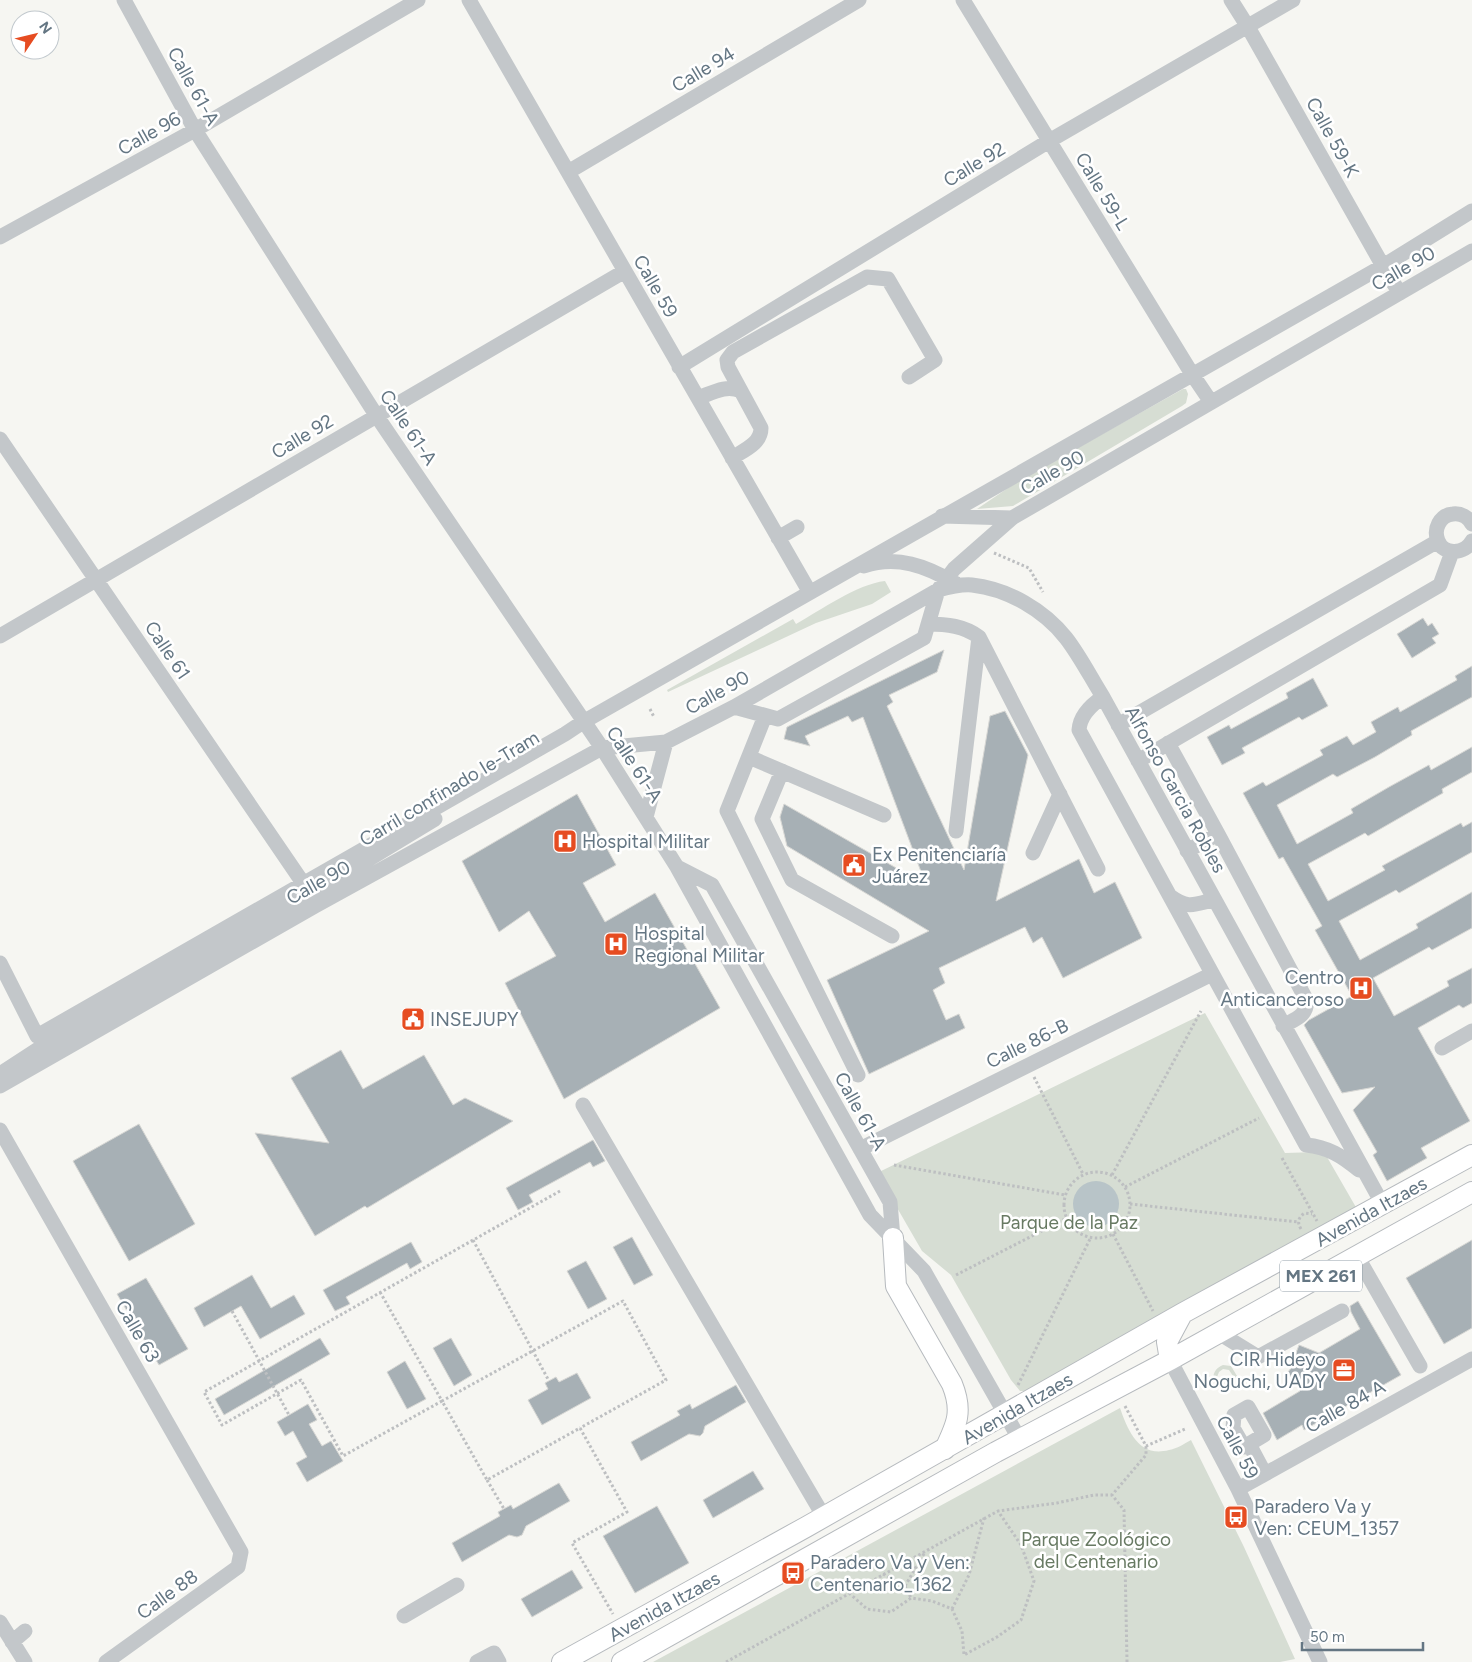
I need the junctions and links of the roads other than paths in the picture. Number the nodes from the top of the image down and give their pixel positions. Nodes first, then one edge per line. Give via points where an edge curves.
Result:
1 (124, 0) edge
2 (418, 0) edge
3 (469, 0) edge
4 (859, 0) edge
5 (964, 0) edge
6 (1231, 0) edge
7 (1293, 0) edge
8 (1248, 27) junction
9 (195, 130) junction
10 (1050, 141) junction
11 (568, 172) junction
12 (1472, 211) edge
13 (0, 238) edge
14 (1472, 251) edge
15 (856, 259) junction
16 (1383, 266) junction
17 (625, 271) junction
18 (867, 277) junction
19 (1400, 292) junction
20 (679, 367) junction
21 (1192, 374) junction
22 (909, 376) dead end
23 (741, 391) junction
24 (698, 398) junction
25 (1211, 402) junction
26 (376, 415) junction
27 (0, 439) edge
28 (732, 458) junction
29 (942, 516) junction
30 (1012, 518) junction
31 (1470, 518) edge
32 (797, 527) dead end
33 (778, 538) junction
34 (1438, 541) junction
35 (1465, 551) edge
36 (842, 573) junction
37 (97, 580) junction
38 (948, 584) junction
39 (809, 592) junction
40 (928, 624) junction
41 (0, 636) edge
42 (980, 637) junction
43 (1103, 697) junction
44 (734, 707) junction
45 (765, 716) junction
46 (584, 724) junction
47 (1118, 725) junction
48 (666, 742) junction
49 (1168, 743) junction
50 (602, 748) junction
51 (749, 757) junction
52 (1138, 761) junction
53 (782, 771) junction
54 (1060, 794) junction
55 (884, 815) dead end
56 (646, 817) junction
57 (956, 831) dead end
58 (1218, 834) junction
59 (1187, 851) junction
60 (1033, 853) dead end
61 (677, 867) junction
62 (1098, 869) dead end
63 (303, 883) junction
64 (1170, 896) junction
65 (1213, 900) junction
66 (892, 936) dead end
67 (0, 963) edge
68 (1212, 974) junction
69 (1283, 1026) junction
70 (1472, 1031) edge
71 (1442, 1048) dead end
72 (0, 1074) edge
73 (858, 1074) dead end
74 (0, 1086) edge
75 (583, 1105) dead end
76 (0, 1130) edge
77 (860, 1149) junction
78 (1472, 1156) edge
79 (1367, 1177) junction
80 (1472, 1192) edge
81 (1383, 1205) junction
82 (893, 1238) junction
83 (1357, 1256) junction
84 (1342, 1311) dead end
85 (1183, 1313) junction
86 (1219, 1333) junction
87 (1472, 1359) edge
88 (1170, 1360) junction
89 (1420, 1366) dead end
90 (1004, 1414) junction
91 (1020, 1440) junction
92 (1249, 1444) dead end
93 (945, 1449) junction
94 (1265, 1474) junction
95 (1238, 1489) junction
96 (824, 1517) junction
97 (806, 1528) junction
98 (241, 1552) joint
99 (816, 1552) junction
100 (458, 1585) dead end
101 (404, 1616) dead end
102 (0, 1622) edge
103 (25, 1631) dead end
104 (12, 1642) junction
105 (25, 1662) edge
106 (106, 1662) edge
107 (477, 1662) edge
108 (499, 1662) edge
109 (562, 1662) edge
110 (622, 1662) edge
111 (1320, 1662) edge

1 - 9 street, Calle 61-A
2 - 9 street, Calle 96
3 - 11 street, Calle 59
4 - 11 street, Calle 94
5 - 10 street, Calle 59-L
6 - 8 street, Calle 59-K
7 - 8 street, Calle 92
8 - 10 street, Calle 92
8 - 16 street, Calle 59-K
9 - 13 street, Calle 96
9 - 26 street, Calle 61-A
10 - 15 street, Calle 92
10 - 21 street, Calle 59-L
11 - 17 street, Calle 59
12 - 16 street
14 - 19 street, Calle 90
15 - 18 street
15 - 20 street, Calle 92
16 - 19 street, Calle 59-K
16 - 21 street
17 - 20 street, Calle 59
17 - 26 street, Calle 92
18 - 22 street via 888,279 935,360
18 - 23 street via 733,352 727,360 728,366
19 - 25 street, Calle 90
20 - 24 street, Calle 59
21 - 25 street, Calle 59-L
21 - 29 street
23 - 24 street via 721,389
23 - 28 street via 761,428 761,435 754,444
24 - 28 street, Calle 59
25 - 30 street, Calle 90
26 - 37 street, Calle 92
26 - 46 street, Calle 61-A
27 - 37 street, Calle 61
28 - 33 street, Calle 59
29 - 30 street
29 - 36 street
30 - 38 street, Calle 90 via 954,569
31 - 34 street via 1454,514 1443,518 1437,528
32 - 33 street
33 - 39 street, Calle 59
34 - 35 street via 1446,549
34 - 47 street
35 - 49 street via 1440,585
36 - 38 street via 879,562 898,561 930,570
36 - 39 street
37 - 41 street, Calle 92
37 - 63 street, Calle 61
38 - 40 street
38 - 43 street, Alfonso Garcia Robles via 997,590 1041,614 1067,639
38 - 44 street, Calle 90
39 - 46 street
40 - 42 street via 947,624
40 - 45 street via 924,638 778,719
42 - 54 street
42 - 57 street
43 - 47 street, Alfonso Garcia Robles
43 - 64 street, Alfonso Garcia Robles via 1084,714 1079,730
44 - 45 street
44 - 48 street, Calle 90
45 - 51 street
46 - 50 street, Calle 61-A
46 - 63 street, Calle 90
46 - 72 street, Carril confinado Ie-Tram via 563,742 313,893 49,1042
47 - 52 street, Alfonso Garcia Robles
48 - 50 street, Calle 90
48 - 56 street
49 - 52 street
49 - 58 street
50 - 56 street, Calle 61-A
50 - 74 street, Calle 90 via 315,906
51 - 53 street
51 - 73 street via 727,811
52 - 59 street, Alfonso Garcia Robles
53 - 55 street
53 - 66 street via 762,819 792,880
54 - 60 street
54 - 62 street
56 - 61 street, Calle 61-A
58 - 59 street
58 - 69 street via 1307,1001 1307,1010
59 - 65 street, Alfonso Garcia Robles
61 - 77 street, Calle 61-A via 712,885
61 - 82 street, Calle 61-A via 870,1215
63 - 67 street, Calle 90 via 37,1036
64 - 65 street, Alfonso Garcia Robles via 1180,904 1190,905
64 - 68 street, Alfonso Garcia Robles
65 - 69 street, Alfonso Garcia Robles
68 - 77 street, Calle 86-B
68 - 79 street, Alfonso Garcia Robles via 1306,1145 1346,1158
69 - 79 street, Alfonso Garcia Robles
70 - 71 street
75 - 96 street
76 - 98 street, Calle 63
77 - 82 street, Calle 61-A via 890,1202
78 - 81 main road, Avenida Itzaes / MEX 261
79 - 81 street, Alfonso Garcia Robles
80 - 83 main road, Avenida Itzaes / MEX 261
81 - 85 main road, Avenida Itzaes / MEX 261
82 - 90 street, Calle 61-A via 924,1271
82 - 93 main road via 896,1286 957,1396 959,1414
83 - 86 main road, Avenida Itzaes / MEX 261
83 - 89 street
84 - 86 street via 1258,1357
85 - 88 main road via 1167,1342
85 - 90 main road, Avenida Itzaes / MEX 261
86 - 88 main road, Avenida Itzaes / MEX 261
87 - 94 street, Calle 84 A
88 - 91 main road, Avenida Itzaes / MEX 261
88 - 95 street, Calle 59
90 - 91 street, Calle 61-A
90 - 93 main road, Avenida Itzaes / MEX 261
91 - 99 main road, Avenida Itzaes / MEX 261
92 - 94 street
93 - 96 main road, Avenida Itzaes / MEX 261
94 - 95 street, Calle 84 A
95 - 111 street, Calle 59
96 - 97 main road, Avenida Itzaes / MEX 261
97 - 99 main road
97 - 109 main road, Avenida Itzaes / MEX 261
98 - 106 street, Calle 88 via 238,1567
99 - 110 main road, Avenida Itzaes / MEX 261
100 - 101 street
102 - 104 street
103 - 104 street
104 - 105 street
107 - 108 street via 494,1653

